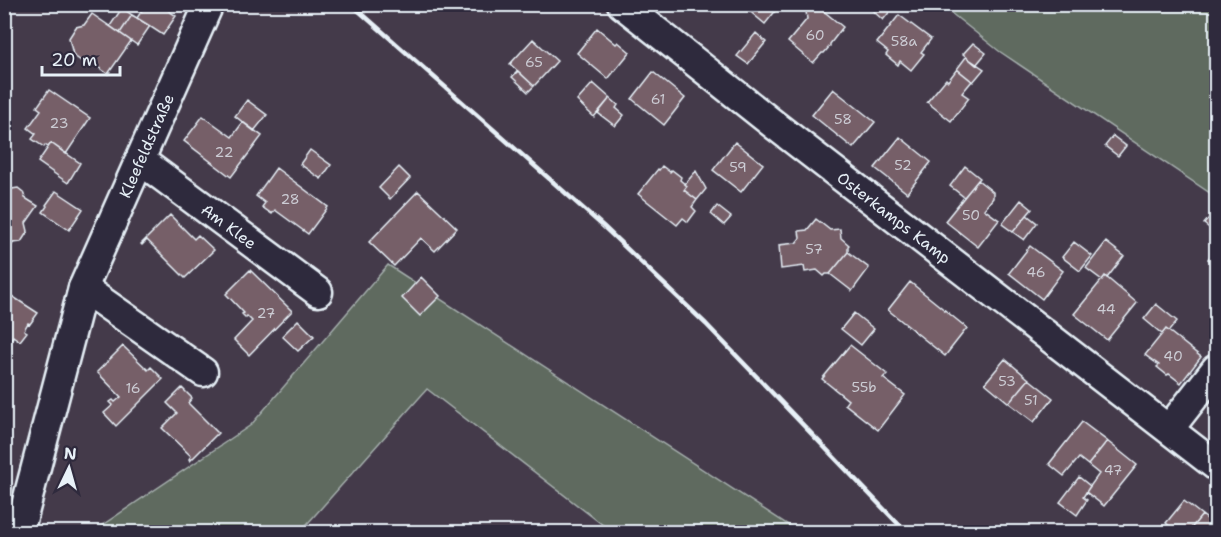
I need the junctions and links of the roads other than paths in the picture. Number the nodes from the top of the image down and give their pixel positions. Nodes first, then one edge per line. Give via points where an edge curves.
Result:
1 (209, 4) edge
2 (622, 4) edge
3 (140, 160) junction
4 (83, 288) junction
5 (318, 292) dead end
6 (1216, 369) edge
7 (203, 372) dead end
8 (1169, 429) junction
9 (1216, 465) edge
10 (19, 532) edge

1 - 3 street, Kleefeldstraße
2 - 8 street, Osterkamps Kamp
3 - 4 street, Kleefeldstraße
3 - 5 street, Am Klee
4 - 7 street
4 - 10 street, Kleefeldstraße
6 - 8 street
8 - 9 street, Osterkamps Kamp

